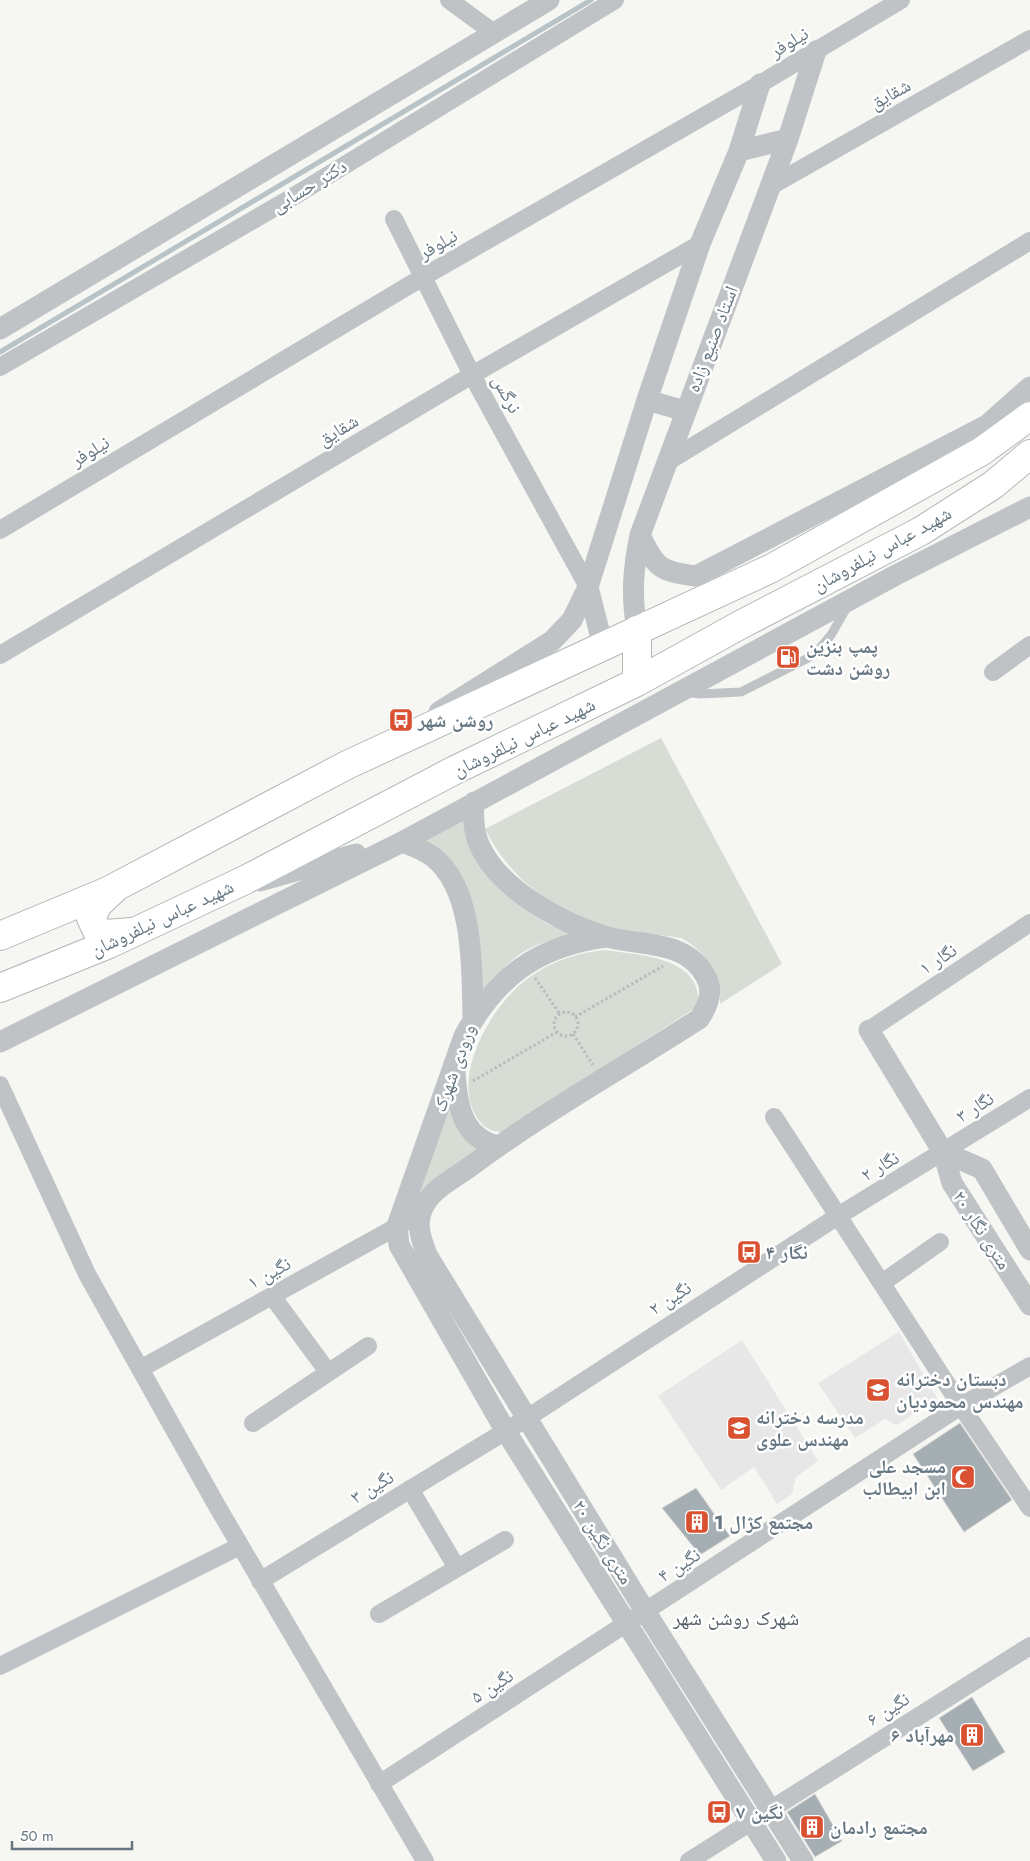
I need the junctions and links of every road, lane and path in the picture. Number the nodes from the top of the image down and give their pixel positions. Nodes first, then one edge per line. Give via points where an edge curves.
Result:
1 (449, 0) edge
2 (549, 0) edge
3 (615, 0) edge
4 (901, 0) edge
5 (494, 33) junction
6 (1030, 39) edge
7 (816, 52) junction
8 (760, 84) junction
9 (788, 139) junction
10 (740, 151) junction
11 (771, 186) junction
12 (394, 219) dead end
13 (1030, 241) edge
14 (700, 244) junction
15 (423, 277) junction
16 (0, 328) edge
17 (0, 367) edge
18 (472, 375) junction
19 (1030, 387) edge
20 (646, 400) junction
21 (685, 411) junction
22 (1030, 416) edge
23 (1030, 454) edge
24 (667, 462) junction
25 (1030, 507) edge
26 (1010, 518) junction
27 (1030, 526) edge
28 (0, 530) edge
29 (640, 535) junction
30 (786, 544) junction
31 (896, 575) junction
32 (858, 581) junction
33 (588, 587) junction
34 (637, 630) junction
35 (1030, 645) edge
36 (603, 646) junction
37 (0, 655) edge
38 (993, 672) dead end
39 (637, 682) junction
40 (684, 692) junction
41 (430, 727) junction
42 (474, 802) junction
43 (402, 842) junction
44 (121, 883) junction
45 (219, 892) junction
46 (1030, 923) edge
47 (136, 932) junction
48 (0, 936) edge
49 (606, 937) junction
50 (683, 954) junction
51 (525, 964) junction
52 (0, 988) edge
53 (560, 1014) junction
54 (575, 1017) junction
55 (473, 1020) junction
56 (869, 1030) joint
57 (557, 1032) junction
58 (573, 1034) junction
59 (0, 1042) edge
60 (454, 1067) junction
61 (603, 1080) junction
62 (0, 1085) edge
63 (456, 1091) junction
64 (1030, 1098) edge
65 (774, 1117) dead end
66 (498, 1146) junction
67 (943, 1152) junction
68 (419, 1216) junction
69 (838, 1216) junction
70 (397, 1226) junction
71 (940, 1242) dead end
72 (1030, 1250) edge
73 (882, 1284) junction
74 (272, 1296) junction
75 (1030, 1305) edge
76 (368, 1346) dead end
77 (1030, 1366) edge
78 (140, 1369) junction
79 (328, 1372) junction
80 (961, 1406) junction
81 (527, 1418) junction
82 (253, 1422) dead end
83 (505, 1430) junction
84 (410, 1489) junction
85 (1030, 1508) edge
86 (506, 1540) dead end
87 (240, 1546) junction
88 (457, 1568) junction
89 (260, 1580) junction
90 (646, 1611) junction
91 (379, 1614) dead end
92 (627, 1624) junction
93 (1030, 1646) edge
94 (0, 1666) edge
95 (379, 1784) junction
96 (769, 1809) junction
97 (751, 1821) junction
98 (425, 1861) edge
99 (689, 1861) edge
100 (776, 1861) edge
101 (803, 1861) edge

1 - 5 street
2 - 5 street, دکتر حسابی
3 - 17 street, دکتر حسابی via 290,198
4 - 7 street, نیلوفر
5 - 16 street, دکتر حسابی
6 - 11 street, شقایق
7 - 8 street, نیلوفر
7 - 9 street, استاد صنیع زاده
8 - 10 street
8 - 15 street, نیلوفر
9 - 10 street
9 - 11 street, استاد صنیع زاده
10 - 14 street
11 - 21 street, استاد صنیع زاده
12 - 15 street, نرگس
13 - 24 street
14 - 18 street, شقایق
14 - 20 street
15 - 18 street, نرگس
15 - 28 street, نیلوفر
18 - 33 street, نرگس
18 - 37 street, شقایق
19 - 30 street via 988,425
20 - 21 street
20 - 33 street
21 - 24 street, استاد صنیع زاده
22 - 30 main road, شهید عباس نیلفروشان via 982,451
23 - 32 main road, شهید عباس نیلفروشان
24 - 29 street, استاد صنیع زاده
25 - 26 street
26 - 27 street
26 - 31 street
29 - 30 street via 650,556 670,573 696,576
29 - 34 street, استاد صنیع زاده via 632,601
30 - 34 main road, شهید عباس نیلفروشان via 772,568
31 - 32 street
31 - 32 street
32 - 39 main road, شهید عباس نیلفروشان
32 - 40 street
32 - 40 lane via 830,635 814,655 741,692
33 - 36 street
33 - 41 street via 572,620 552,641 440,709
34 - 36 main road, شهید عباس نیلفروشان
34 - 39 main road
35 - 38 street
36 - 39 main road
36 - 41 main road, شهید عباس نیلفروشان
39 - 45 main road, شهید عباس نیلفروشان via 455,770
40 - 42 street
41 - 44 main road, شهید عباس نیلفروشان via 347,765
42 - 43 street
42 - 49 street via 478,844 500,873 534,903
43 - 45 street
43 - 55 street, ورودی شهرک via 434,857 446,870 461,899 469,950
43 - 59 street
44 - 47 main road via 98,904 91,918 97,931 105,934
44 - 48 main road, شهید عباس نیلفروشان
45 - 47 main road, شهید عباس نیلفروشان
46 - 56 street, نگار ۱
47 - 52 main road, شهید عباس نیلفروشان
49 - 50 street via 653,944
49 - 51 street via 564,945
50 - 54 path
50 - 61 street via 702,968 709,983 710,995 699,1019
51 - 53 path
51 - 55 street via 502,984
53 - 54 path via 568,1013
53 - 57 path via 555,1020
54 - 58 path via 578,1024
55 - 60 street, ورودی شهرک
56 - 67 street, ۲۰ متری نگار
57 - 58 path via 566,1036
57 - 63 path
58 - 61 path
60 - 63 street
60 - 70 street, ورودی شهرک
61 - 66 street
62 - 78 street via 86,1274
63 - 66 street via 467,1126 475,1137
64 - 67 street, نگار ۳
65 - 69 street
66 - 68 street via 443,1186 426,1202
67 - 69 street, نگار ۲
67 - 72 street, ۲۰ متری نگار via 982,1169
67 - 75 street, ۲۰ متری نگار via 952,1183
68 - 70 street, نگین ۱
68 - 81 street, ۲۰ متری نگین via 419,1233 427,1255
69 - 73 street
69 - 81 street, نگین ۲
70 - 74 street, نگین ۱
70 - 83 street, ۲۰ متری نگین via 399,1245
71 - 73 street
73 - 80 street
74 - 78 street, نگین ۱
74 - 79 street
76 - 79 street
77 - 80 street
78 - 87 street
79 - 82 street
80 - 85 street
80 - 90 street, نگین ۴
81 - 83 street, نگین ۲
81 - 90 street, ۲۰ متری نگین
83 - 84 street, نگین ۳
83 - 92 street, ۲۰ متری نگین
84 - 88 street
84 - 89 street, نگین ۳
86 - 88 street
87 - 89 street
87 - 94 street
88 - 91 street
89 - 95 street
90 - 92 street, نگین ۴
90 - 96 street, ۲۰ متری نگین
92 - 95 street, نگین ۵
92 - 97 street, ۲۰ متری نگین
93 - 96 street, نگین ۶
95 - 98 street
96 - 97 street, نگین ۶
96 - 101 street, ۲۰ متری نگین
97 - 99 street
97 - 100 street, ۲۰ متری نگین

